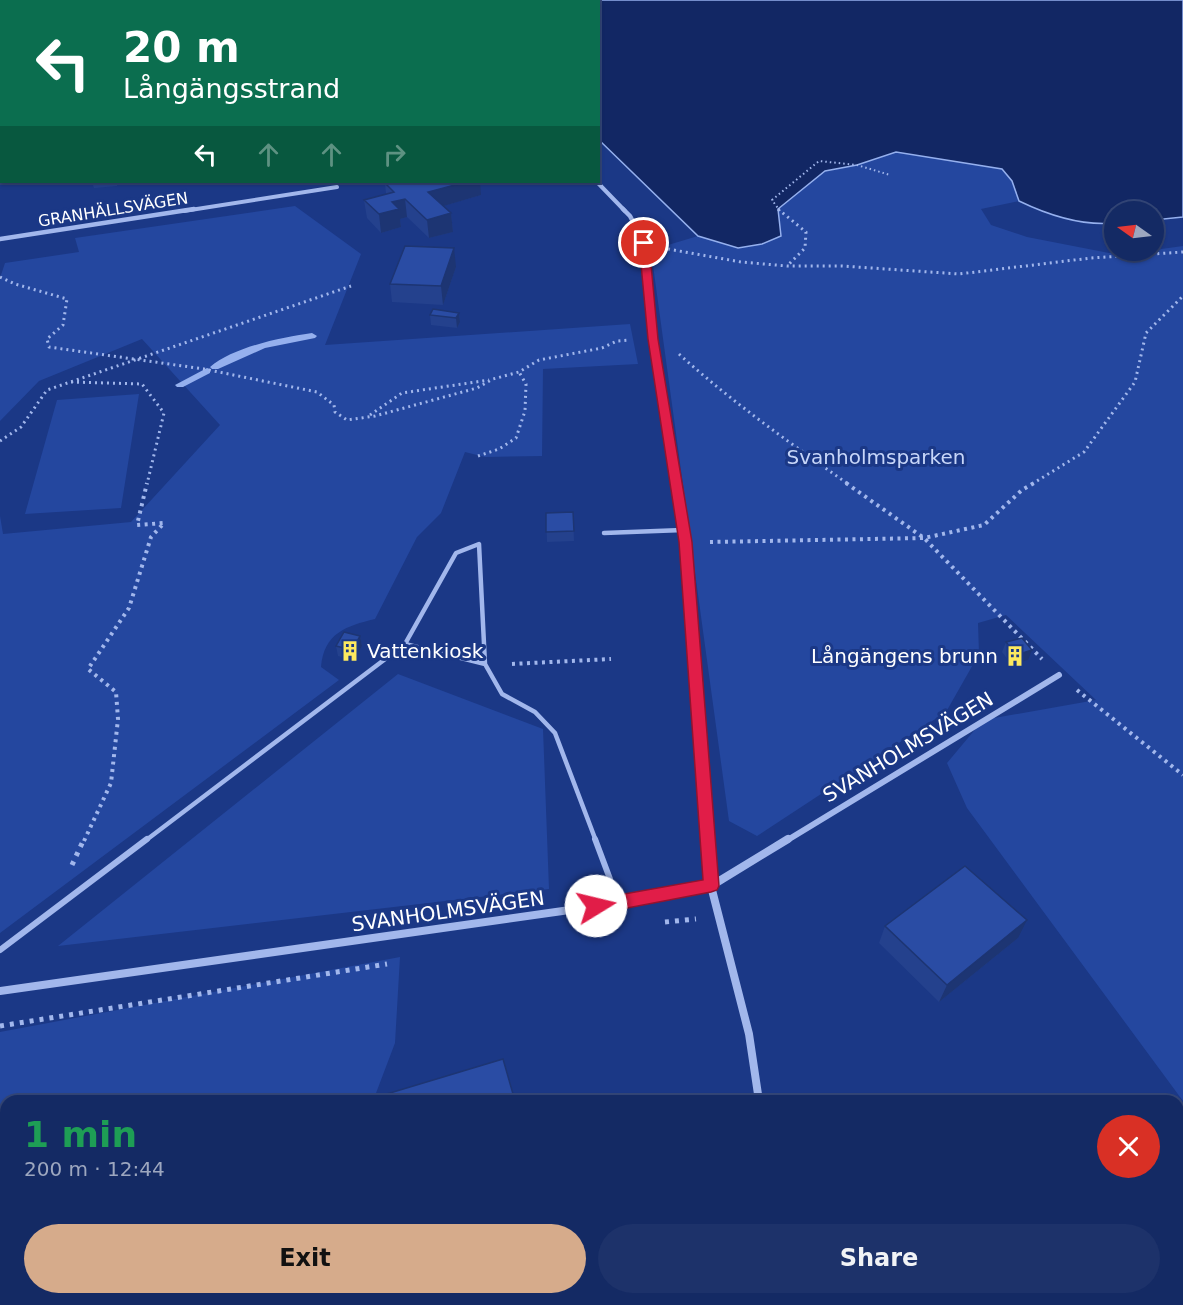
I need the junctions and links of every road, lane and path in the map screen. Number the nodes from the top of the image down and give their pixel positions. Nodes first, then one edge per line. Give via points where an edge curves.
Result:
1 (890, 175) dead end
2 (598, 183) edge
3 (337, 187) dead end
4 (0, 239) edge
5 (665, 249) dead end
6 (1183, 252) edge
7 (787, 266) junction
8 (0, 277) edge
9 (351, 286) dead end
10 (1183, 296) edge
11 (652, 330) junction
12 (653, 339) junction
13 (140, 359) junction
14 (519, 372) junction
15 (493, 379) junction
16 (71, 382) junction
17 (367, 416) junction
18 (0, 441) edge
19 (478, 456) dead end
20 (683, 530) junction
21 (604, 533) dead end
22 (924, 538) junction
23 (686, 542) junction
24 (405, 644) junction
25 (611, 659) dead end
26 (542, 663) dead end
27 (484, 664) junction
28 (1059, 675) junction
29 (1183, 775) edge
30 (69, 870) dead end
31 (711, 886) junction
32 (619, 903) junction
33 (720, 917) junction
34 (655, 923) dead end
35 (0, 950) edge
36 (389, 964) dead end
37 (0, 991) edge
38 (0, 1026) edge
39 (758, 1095) edge

1 - 7 path via 857,165 819,161 772,200 806,232 805,248
2 - 11 street via 630,216 644,243
3 - 4 street, GRANHÄLLSVÄGEN
5 - 7 path
6 - 7 path via 1090,258 959,274
8 - 13 path via 11,284 67,299 63,325 47,339 49,347
9 - 13 path
10 - 22 path via 1146,333 1135,382 1084,452 1022,490 984,525
11 - 12 street
11 - 22 path via 712,384 773,431
12 - 14 path via 617,341 602,348 539,360
12 - 20 street
13 - 16 path
13 - 17 path via 316,392 347,420
14 - 15 path
14 - 19 path via 526,384 525,411 516,438
15 - 17 path via 477,388
15 - 17 path via 402,393
16 - 18 path via 47,390 21,427
16 - 30 path via 142,384 164,413 137,525 164,523 151,537 129,608 88,669 116,692 118,719 111,783
20 - 21 lane
20 - 23 street
22 - 23 path
22 - 28 path
23 - 31 street
24 - 27 lane
24 - 27 lane via 456,553 479,544
24 - 35 lane
25 - 26 path
27 - 32 lane via 502,694 535,712 555,733
28 - 29 path
28 - 31 street, SVANHOLMSVÄGEN
31 - 32 street, SVANHOLMSVÄGEN
31 - 33 street
32 - 37 street, SVANHOLMSVÄGEN
33 - 34 path
33 - 39 street via 749,1034
36 - 38 path

